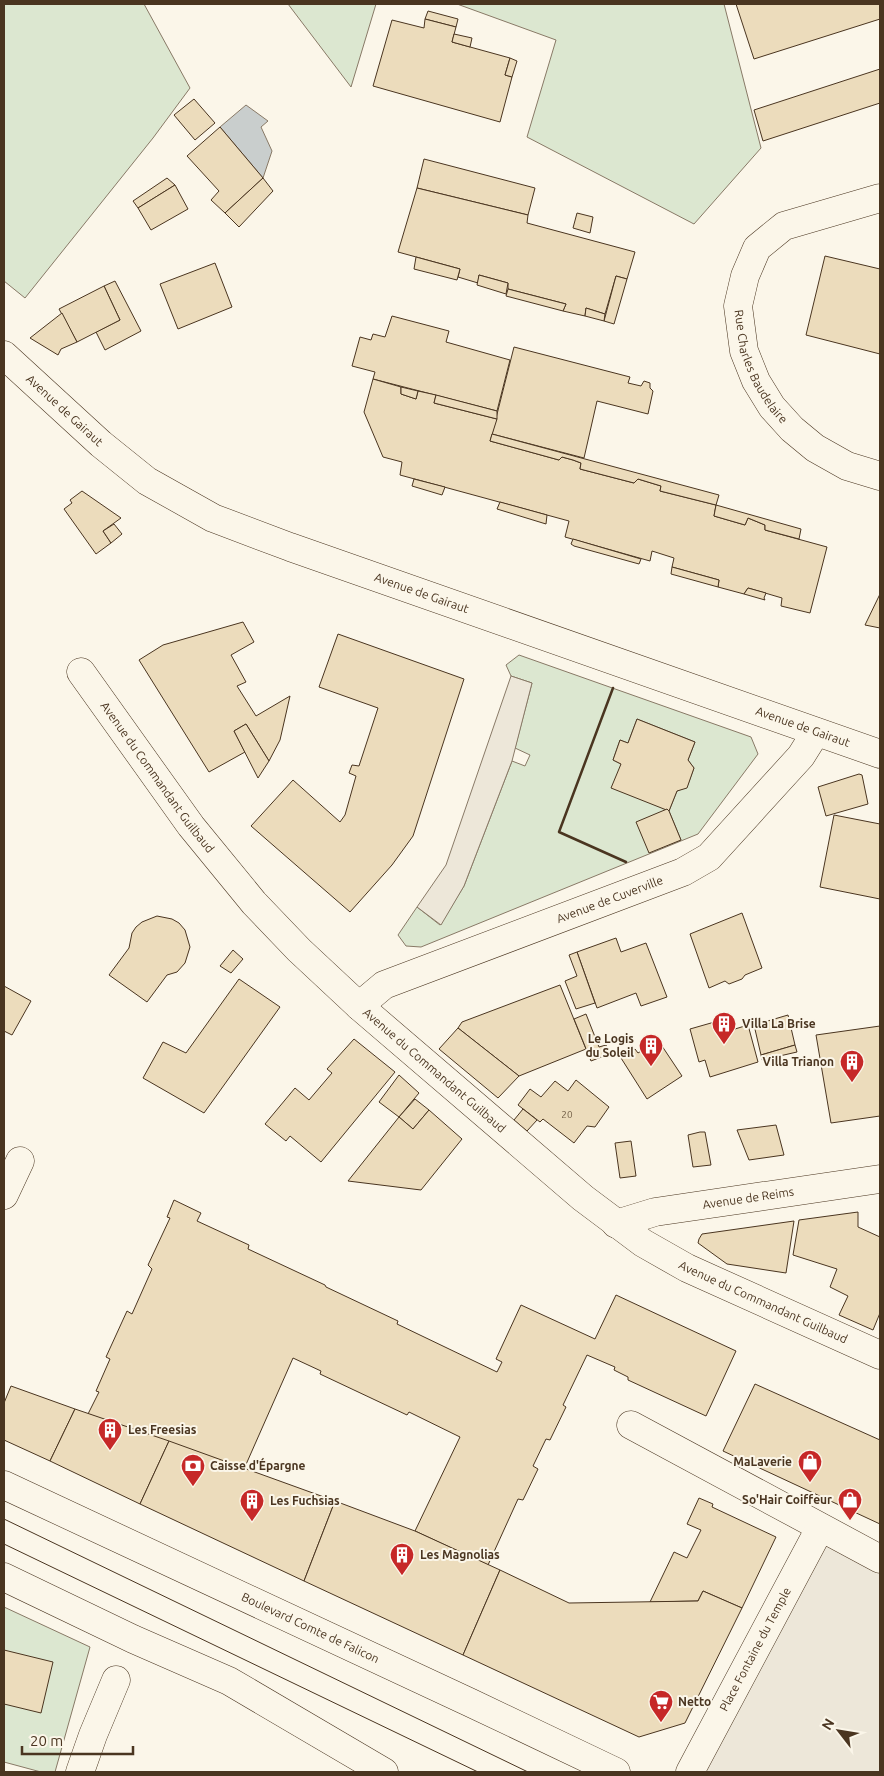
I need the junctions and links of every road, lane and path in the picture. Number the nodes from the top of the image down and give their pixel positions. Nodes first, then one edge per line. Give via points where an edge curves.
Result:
1 (880, 198) edge
2 (4, 355) edge
3 (880, 476) edge
4 (81, 672) dead end
5 (816, 732) junction
6 (880, 754) edge
7 (359, 1006) junction
8 (20, 1161) dead end
9 (880, 1180) edge
10 (4, 1195) edge
11 (616, 1224) junction
12 (880, 1355) edge
13 (631, 1426) dead end
14 (4, 1485) edge
15 (820, 1528) junction
16 (880, 1559) edge
17 (4, 1577) edge
18 (116, 1680) dead end
19 (80, 1772) edge
20 (384, 1772) edge
21 (616, 1772) edge
22 (690, 1772) edge

1 - 3 street, Rue Charles Baudelaire via 784,226 757,248 745,276 738,306 744,351 756,381 772,407 815,448 847,466
2 - 5 street, Avenue de Gairaut via 100,444 147,481 214,518
4 - 7 street, Avenue du Commandant Guilbaud via 191,826 248,895 299,950
5 - 6 street, Avenue de Gairaut
5 - 7 street, Avenue de Cuverville via 801,756 709,857 683,872 384,985
7 - 11 street, Avenue du Commandant Guilbaud
8 - 10 street
9 - 11 street, Avenue de Reims via 655,1212
11 - 12 street, Avenue du Commandant Guilbaud via 687,1268
13 - 15 street
14 - 21 street, Boulevard Comte de Falicon
15 - 16 street
15 - 22 street, Place Fontaine du Temple
17 - 20 street via 229,1681
18 - 19 street

